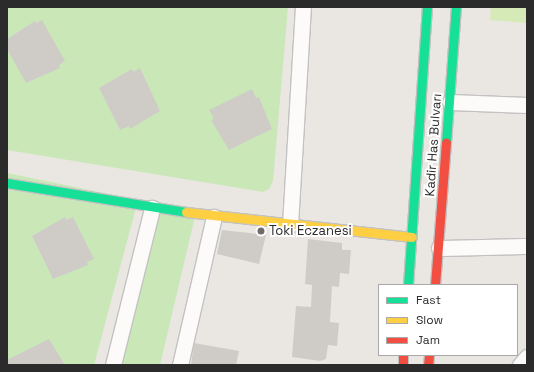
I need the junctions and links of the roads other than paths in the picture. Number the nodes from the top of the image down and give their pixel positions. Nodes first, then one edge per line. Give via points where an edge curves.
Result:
1 (303, 7) edge
2 (426, 7) edge
3 (456, 7) edge
4 (450, 102) junction
5 (527, 105) edge
6 (7, 183) edge
7 (152, 208) junction
8 (214, 217) junction
9 (290, 225) junction
10 (412, 237) junction
11 (527, 246) edge
12 (438, 248) junction
13 (408, 284) edge
14 (435, 284) edge
15 (527, 357) edge
16 (114, 365) edge
17 (180, 365) edge
18 (520, 365) edge

1 - 9 street
2 - 10 main road, Kadir Has Bulvarı
3 - 4 main road, Kadir Has Bulvarı
4 - 5 street
4 - 12 main road, Kadir Has Bulvarı
6 - 7 main road
7 - 8 main road
7 - 16 street
8 - 9 main road
8 - 17 street
9 - 10 main road
10 - 13 main road, Kadir Has Bulvarı
11 - 12 street
12 - 14 main road, Kadir Has Bulvarı
15 - 18 street

